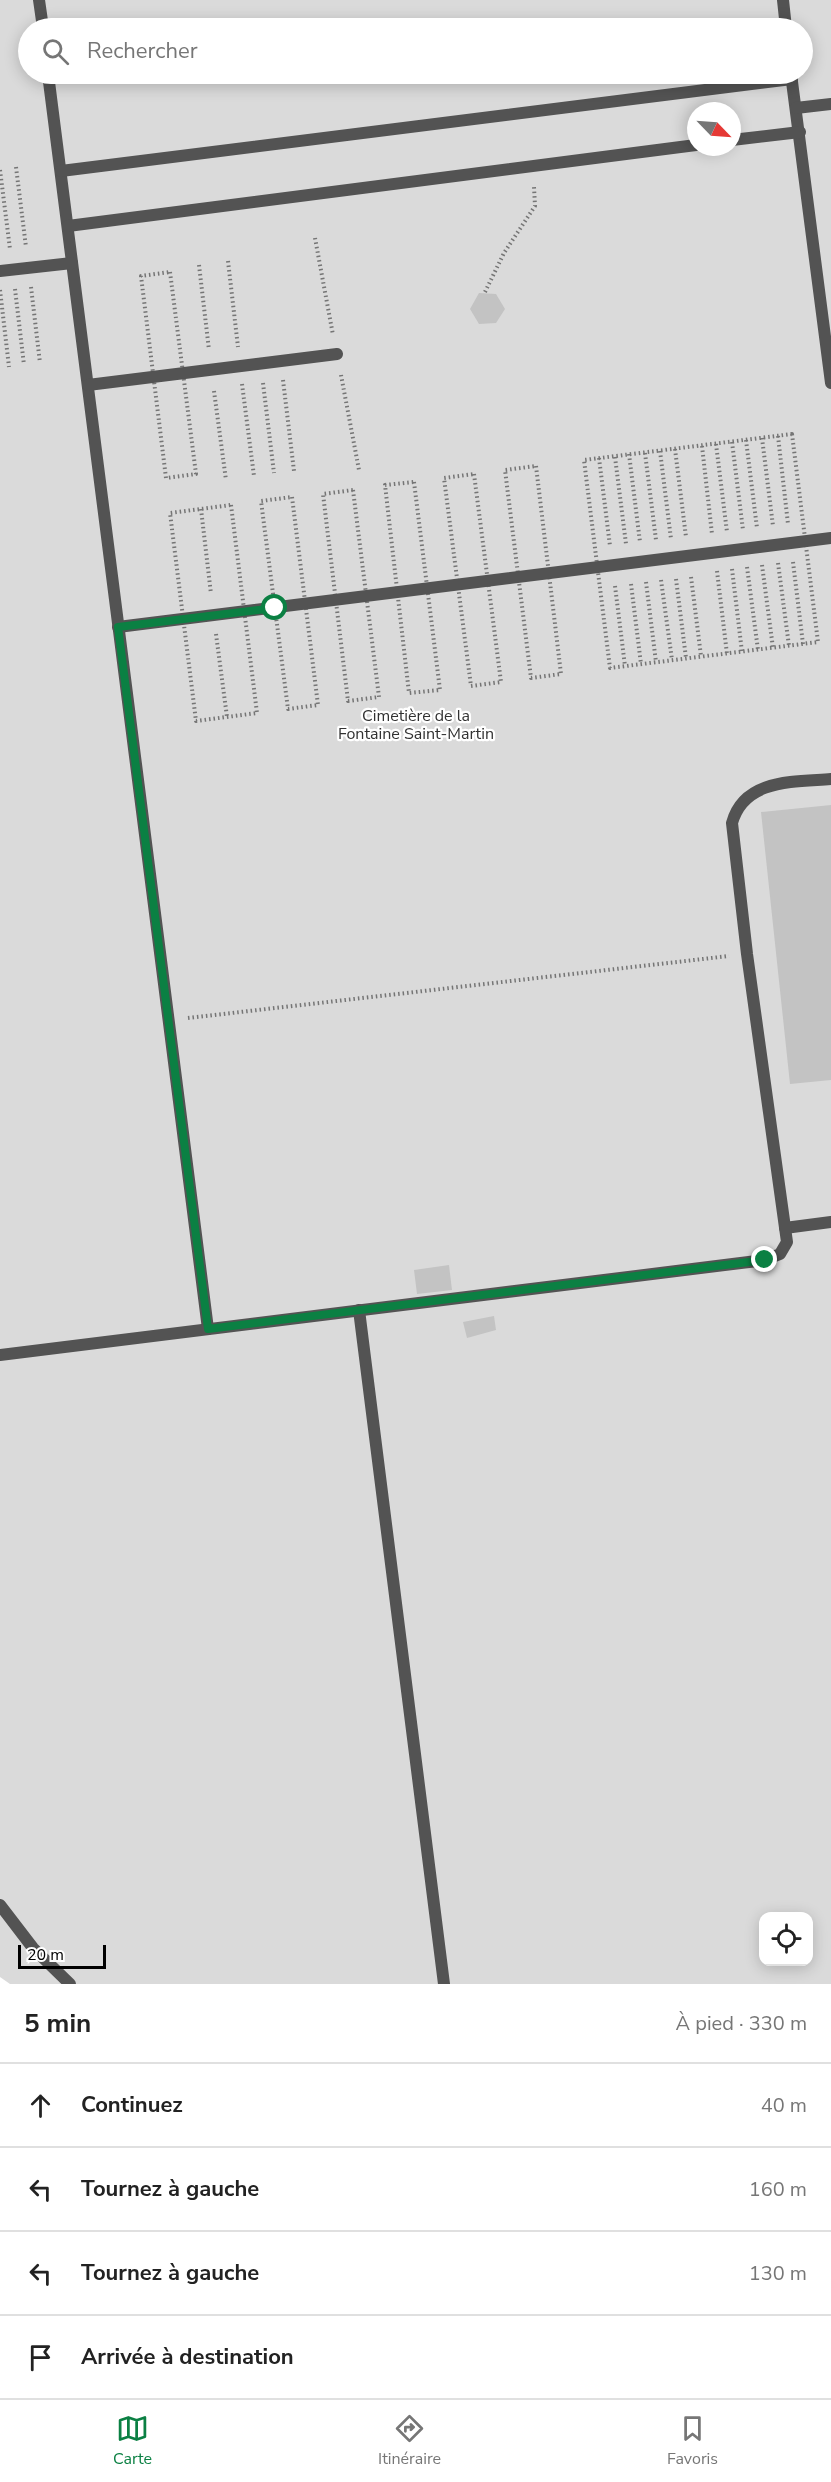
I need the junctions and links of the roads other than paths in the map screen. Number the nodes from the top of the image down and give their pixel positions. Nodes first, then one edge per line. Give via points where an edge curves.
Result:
1 (39, 0) edge
2 (783, 0) edge
3 (42, 18) edge
4 (785, 18) edge
5 (49, 84) edge
6 (730, 84) edge
7 (793, 84) edge
8 (831, 104) edge
9 (796, 108) junction
10 (800, 132) junction
11 (741, 139) edge
12 (687, 146) edge
13 (61, 171) junction
14 (68, 226) junction
15 (72, 262) junction
16 (0, 271) edge
17 (829, 351) edge
18 (337, 354) dead end
19 (831, 383) edge
20 (87, 386) junction
21 (831, 538) edge
22 (118, 627) junction
23 (831, 779) edge
24 (831, 1222) edge
25 (785, 1228) junction
26 (359, 1310) junction
27 (208, 1329) junction
28 (0, 1355) edge
29 (0, 1905) edge
30 (70, 1984) edge
31 (444, 1984) edge

1 - 3 lane
2 - 4 lane
5 - 13 lane
6 - 13 lane
7 - 9 lane
8 - 9 lane
9 - 10 lane
10 - 11 lane
10 - 17 lane
12 - 14 lane
13 - 14 lane
14 - 15 lane
15 - 16 lane
15 - 20 lane
17 - 19 lane
18 - 20 lane
20 - 22 lane
21 - 22 lane
22 - 27 lane
23 - 25 lane via 760,789 740,804 732,832
24 - 25 lane
25 - 26 lane via 785,1249 765,1260
26 - 27 lane
26 - 31 lane
27 - 28 lane
29 - 30 lane via 33,1948

